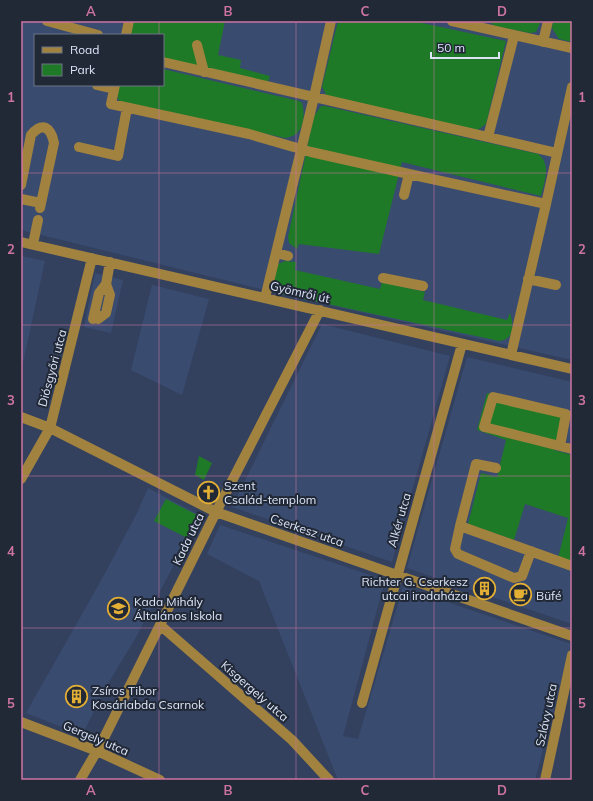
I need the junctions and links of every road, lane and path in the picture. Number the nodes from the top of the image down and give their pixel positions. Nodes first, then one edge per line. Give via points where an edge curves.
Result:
1 (46, 21) edge
2 (129, 21) edge
3 (331, 21) edge
4 (452, 21) edge
5 (548, 21) edge
6 (481, 24) edge
7 (60, 25) junction
8 (57, 34) edge
9 (94, 34) edge
10 (126, 34) edge
11 (514, 36) junction
12 (543, 42) junction
13 (197, 45) dead end
14 (572, 48) edge
15 (164, 62) edge
16 (204, 72) junction
17 (114, 87) edge
18 (572, 87) edge
19 (314, 97) junction
20 (127, 108) junction
21 (488, 137) junction
22 (78, 147) dead end
23 (302, 149) junction
24 (557, 153) junction
25 (409, 174) junction
26 (21, 185) edge
27 (404, 195) dead end
28 (21, 199) edge
29 (546, 204) junction
30 (38, 220) dead end
31 (21, 242) edge
32 (33, 244) junction
33 (276, 253) junction
34 (288, 256) dead end
35 (92, 258) junction
36 (110, 262) junction
37 (383, 278) dead end
38 (528, 279) junction
39 (423, 286) dead end
40 (556, 286) dead end
41 (265, 298) junction
42 (320, 310) junction
43 (79, 316) junction
44 (462, 344) junction
45 (511, 355) junction
46 (572, 369) edge
47 (21, 417) edge
48 (50, 428) junction
49 (560, 446) junction
50 (572, 448) edge
51 (496, 468) dead end
52 (21, 479) edge
53 (216, 512) junction
54 (460, 526) junction
55 (531, 551) junction
56 (572, 566) edge
57 (397, 575) junction
58 (160, 625) junction
59 (572, 636) edge
60 (572, 655) edge
61 (362, 703) dead end
62 (21, 722) edge
63 (97, 751) junction
64 (80, 780) edge
65 (160, 780) edge
66 (329, 780) edge
67 (545, 780) edge

1 - 7 street
2 - 10 street
3 - 19 street
4 - 6 street
5 - 12 street
6 - 11 street
7 - 8 street
7 - 9 street
11 - 12 street
11 - 21 street
12 - 14 street
13 - 16 street
15 - 16 street
16 - 19 street
17 - 20 street via 111,104
18 - 24 street
19 - 21 street
19 - 23 street
20 - 22 street via 118,156
20 - 23 street via 249,134
21 - 24 street
23 - 25 street
23 - 33 street
24 - 29 street
25 - 27 street
25 - 29 street
26 - 28 street via 31,135 42,127 48,129 54,143 41,206
29 - 38 street
30 - 32 street
31 - 32 street, Gyömrői út
32 - 35 street, Gyömrői út
33 - 34 street
33 - 41 street
35 - 36 street, Gyömrői út
35 - 43 street, Diósgyőri utca
36 - 41 street, Gyömrői út
36 - 43 street via 106,284 98,292 95,319
37 - 39 street
38 - 40 street
38 - 45 street
41 - 42 street, Gyömrői út
42 - 44 street, Gyömrői út
42 - 53 street, Kada utca
43 - 48 street, Diósgyőri utca
44 - 45 street, Gyömrői út
44 - 57 street, Alkér utca
45 - 46 street, Gyömrői út
47 - 48 street, Cserkesz utca
48 - 52 street, Diósgyőri utca
48 - 53 street, Cserkesz utca
49 - 49 street via 566,414 493,397 484,427
49 - 50 street
51 - 54 street via 476,464
53 - 57 street, Cserkesz utca
53 - 58 street, Kada utca
54 - 55 street
54 - 55 street via 455,549 458,554 514,578 522,576
55 - 56 street
57 - 59 street, Cserkesz utca
57 - 61 street, Alkér utca
58 - 63 street, Kada utca
58 - 66 street, Kisgergely utca via 292,740
60 - 67 street, Szlávy utca
62 - 63 street, Gergely utca
63 - 64 street, Kada utca
63 - 65 street, Gergely utca

